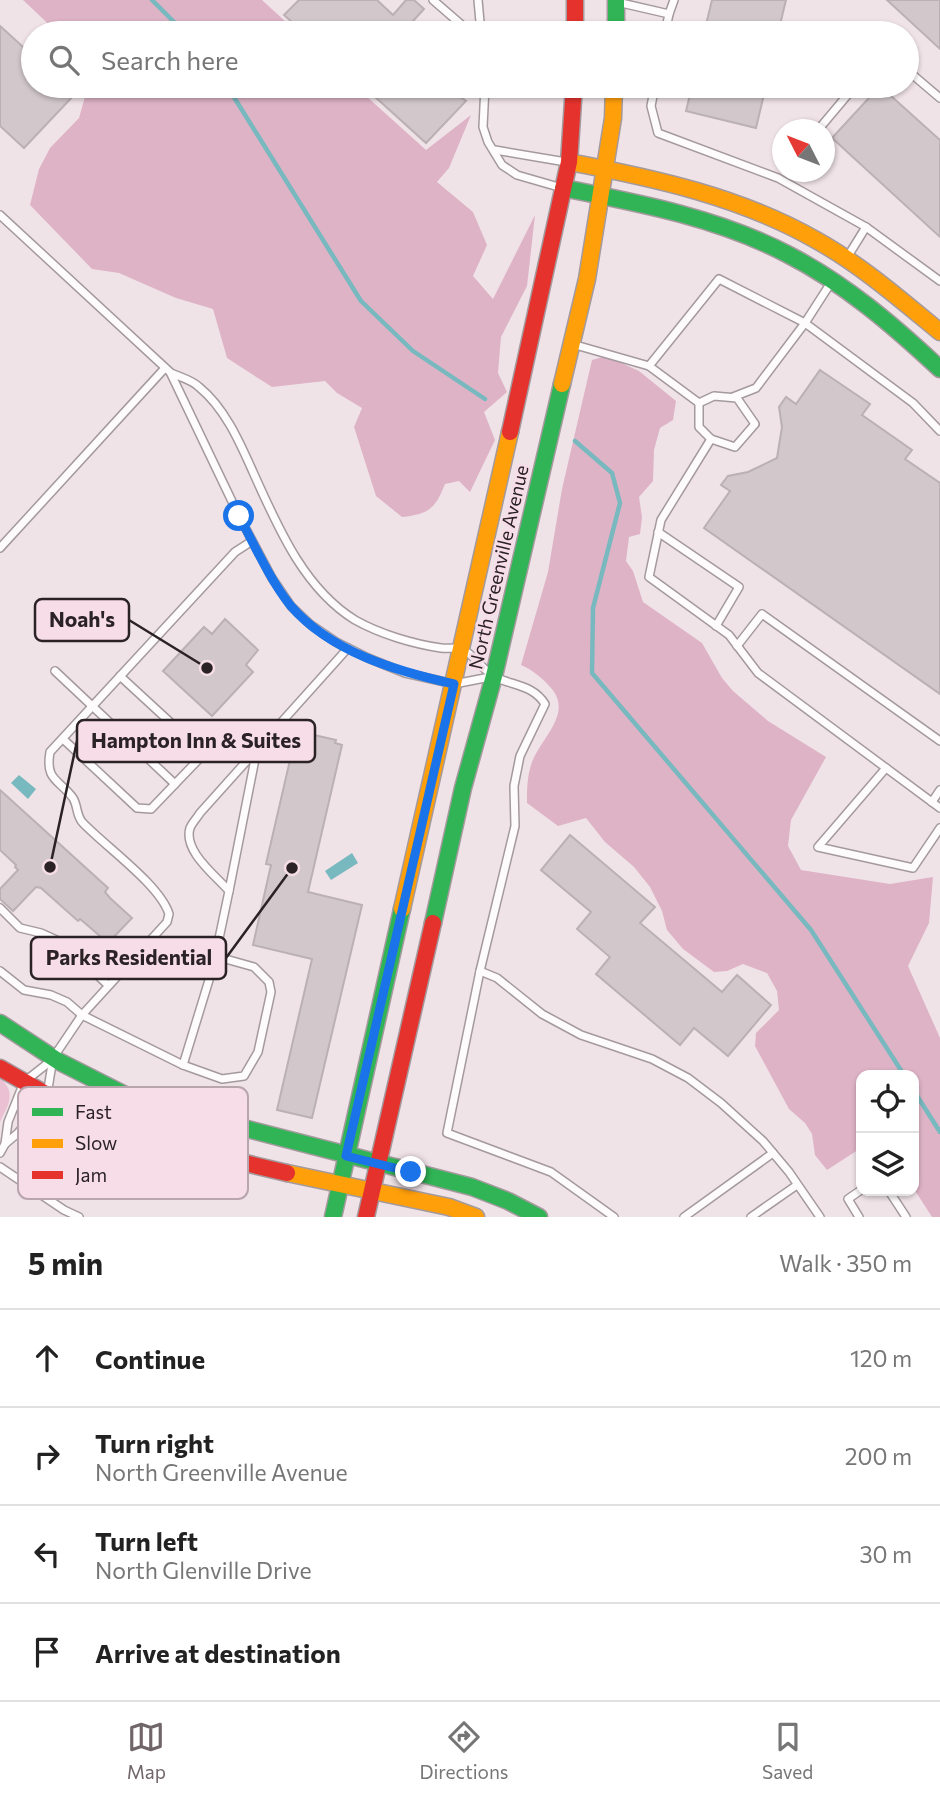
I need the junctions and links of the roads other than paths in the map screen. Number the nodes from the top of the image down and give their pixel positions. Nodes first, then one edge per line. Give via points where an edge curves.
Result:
1 (433, 0) edge
2 (478, 0) edge
3 (575, 0) edge
4 (674, 0) edge
5 (616, 1) edge
6 (669, 14) junction
7 (457, 21) edge
8 (480, 21) edge
9 (575, 21) edge
10 (615, 21) edge
11 (668, 21) edge
12 (919, 80) edge
13 (484, 98) edge
14 (573, 98) edge
15 (614, 98) edge
16 (653, 98) edge
17 (845, 98) edge
18 (940, 98) edge
19 (827, 119) edge
20 (495, 150) junction
21 (569, 162) junction
22 (606, 169) junction
23 (772, 172) edge
24 (792, 182) edge
25 (563, 188) junction
26 (601, 195) junction
27 (0, 215) edge
28 (866, 227) junction
29 (846, 259) junction
30 (832, 281) junction
31 (940, 281) edge
32 (805, 323) junction
33 (940, 332) edge
34 (571, 344) junction
35 (649, 366) junction
36 (940, 369) edge
37 (168, 371) junction
38 (732, 397) junction
39 (699, 403) junction
40 (940, 431) edge
41 (711, 439) junction
42 (658, 532) junction
43 (252, 541) junction
44 (0, 548) edge
45 (716, 626) junction
46 (737, 646) junction
47 (348, 648) junction
48 (462, 649) junction
49 (55, 671) dead end
50 (120, 676) junction
51 (494, 676) junction
52 (454, 684) junction
53 (93, 707) junction
54 (63, 739) junction
55 (940, 741) edge
56 (257, 752) junction
57 (886, 768) junction
58 (175, 784) junction
59 (940, 790) edge
60 (932, 802) junction
61 (940, 808) edge
62 (940, 828) edge
63 (229, 891) junction
64 (0, 908) edge
65 (215, 956) junction
66 (0, 971) edge
67 (480, 971) junction
68 (108, 985) junction
69 (82, 1016) junction
70 (0, 1023) edge
71 (54, 1058) junction
72 (183, 1065) junction
73 (0, 1068) edge
74 (24, 1082) junction
75 (22, 1087) edge
76 (33, 1087) edge
77 (49, 1087) edge
78 (110, 1087) edge
79 (18, 1097) edge
80 (248, 1130) edge
81 (18, 1133) edge
82 (5, 1144) junction
83 (0, 1153) edge
84 (773, 1153) junction
85 (346, 1156) junction
86 (248, 1164) edge
87 (377, 1164) junction
88 (0, 1167) edge
89 (18, 1179) edge
90 (797, 1185) junction
91 (341, 1186) junction
92 (371, 1192) junction
93 (856, 1193) edge
94 (892, 1196) edge
95 (48, 1199) edge
96 (79, 1217) edge
97 (333, 1217) edge
98 (366, 1217) edge
99 (476, 1217) edge
100 (539, 1217) edge
101 (614, 1217) edge
102 (684, 1217) edge
103 (751, 1217) edge
104 (820, 1217) edge
105 (859, 1217) edge
106 (906, 1217) edge

1 - 7 lane
2 - 8 lane
3 - 9 main road
4 - 6 lane
5 - 6 lane
5 - 10 main road
6 - 11 lane
12 - 18 lane
13 - 20 lane via 482,127
14 - 21 main road, North Greenville Avenue
15 - 22 main road, North Greenville Avenue
16 - 23 lane via 658,133
17 - 19 lane
20 - 21 lane
20 - 25 lane via 502,165 517,175
21 - 22 main road
21 - 25 main road, North Greenville Avenue
22 - 26 main road, North Greenville Avenue
22 - 29 main road via 757,212
24 - 28 lane
25 - 26 main road
25 - 48 main road, North Greenville Avenue
26 - 30 main road via 691,216 752,239
26 - 34 main road, North Greenville Avenue
27 - 37 lane
28 - 29 lane
28 - 31 lane
29 - 30 main road
29 - 33 main road
30 - 32 lane
30 - 36 main road via 897,329
32 - 35 lane via 719,279
32 - 38 lane via 756,388
32 - 40 lane via 914,403
34 - 35 lane
34 - 51 main road, North Greenville Avenue
35 - 39 lane
37 - 43 lane
37 - 44 lane
37 - 48 lane via 198,385 224,417 307,575 335,604 373,629
38 - 39 lane via 714,396
38 - 41 lane via 755,424 735,447
39 - 41 lane via 699,427
41 - 42 lane
42 - 45 lane via 649,577
42 - 45 lane via 739,587
43 - 47 lane via 291,606
43 - 50 lane via 235,552
45 - 46 lane
46 - 55 lane via 762,614
46 - 57 lane via 758,673
47 - 52 lane via 405,673
47 - 56 lane
48 - 51 lane
48 - 52 main road, North Greenville Avenue
49 - 53 lane
50 - 53 lane
50 - 58 lane via 196,746 198,760
51 - 52 lane
51 - 67 lane via 528,687 545,704 520,755 514,786 515,827
51 - 87 main road, North Greenville Avenue via 463,788
52 - 85 main road, North Greenville Avenue
53 - 54 lane
53 - 58 lane
54 - 58 lane via 137,808 151,809
54 - 68 lane via 50,752 53,778 71,795 80,820 159,895 169,914 167,922
56 - 63 lane
56 - 63 lane via 190,828 190,842 199,858
57 - 60 lane
57 - 62 lane via 818,847 913,868
59 - 60 lane
60 - 61 lane
63 - 65 lane
64 - 68 lane via 20,928 63,943
65 - 72 lane
65 - 72 lane via 254,968 269,982 271,992 258,1052 244,1076 222,1079
66 - 69 lane via 24,990 67,1002
67 - 84 lane via 581,1035 652,1059 688,1078 721,1102
67 - 101 lane via 447,1133 551,1172
68 - 69 lane
69 - 71 lane
69 - 72 lane
70 - 71 main road
71 - 74 lane
71 - 77 lane
71 - 78 main road
73 - 74 main road
74 - 75 lane
74 - 76 main road
79 - 82 lane
80 - 85 main road
81 - 82 lane
82 - 83 lane
84 - 90 lane
84 - 102 lane
85 - 87 main road
85 - 91 main road, North Greenville Avenue
86 - 91 main road
87 - 92 main road, North Greenville Avenue
87 - 100 main road via 472,1187
88 - 89 lane
90 - 103 lane
90 - 104 lane
91 - 92 main road
91 - 97 main road, North Greenville Avenue
92 - 98 main road, North Greenville Avenue
92 - 99 main road
93 - 105 lane via 848,1199
94 - 106 lane
95 - 96 lane

